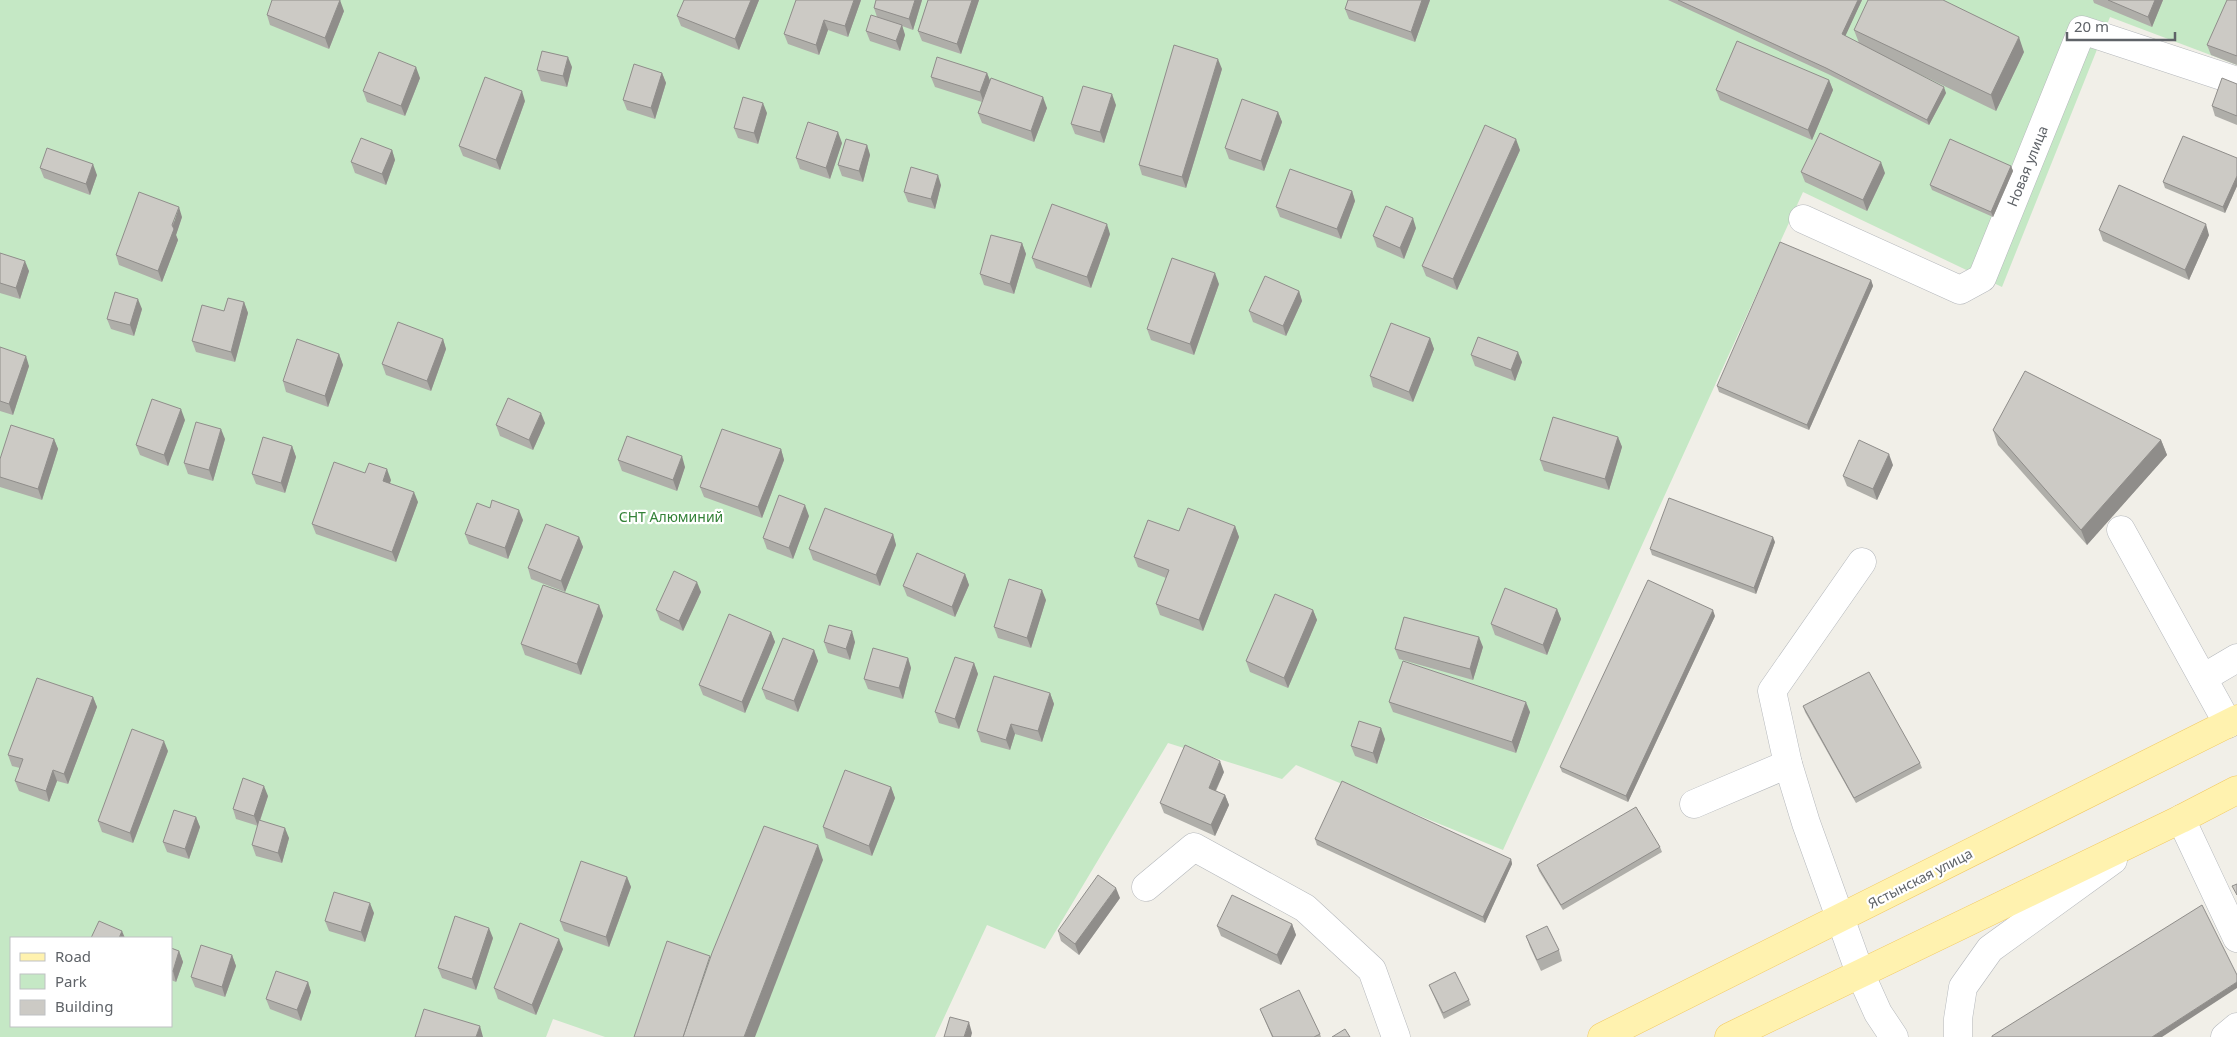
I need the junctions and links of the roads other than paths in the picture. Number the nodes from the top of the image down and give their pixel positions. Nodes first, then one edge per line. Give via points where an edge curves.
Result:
1 (2237, 81) edge
2 (1803, 219) dead end
3 (2121, 530) dead end
4 (1862, 562) dead end
5 (2237, 658) edge
6 (2203, 678) junction
7 (2233, 722) edge
8 (1788, 764) junction
9 (2237, 790) edge
10 (1694, 804) dead end
11 (2181, 819) junction
12 (2151, 833) junction
13 (1146, 887) dead end
14 (1840, 918) junction
15 (2237, 938) edge
16 (1860, 973) junction
17 (2237, 1027) edge
18 (1396, 1037) edge
19 (1602, 1037) edge
20 (1728, 1037) edge
21 (1894, 1037) edge
22 (1958, 1037) edge
23 (2225, 1037) edge

1 - 2 street, Новая улица via 2082,30 1982,278 1960,290
3 - 6 street
4 - 8 street via 1772,691
5 - 6 street
6 - 7 street
7 - 14 main road, Ястынская улица
8 - 10 street
8 - 14 street
9 - 11 main road
11 - 12 main road
11 - 15 street
12 - 16 main road
12 - 22 street via 1990,949 1963,987
13 - 18 street via 1194,846 1305,908 1372,970
14 - 16 street
14 - 19 main road, Ястынская улица
16 - 20 main road
16 - 21 street via 1878,1013
17 - 23 street

